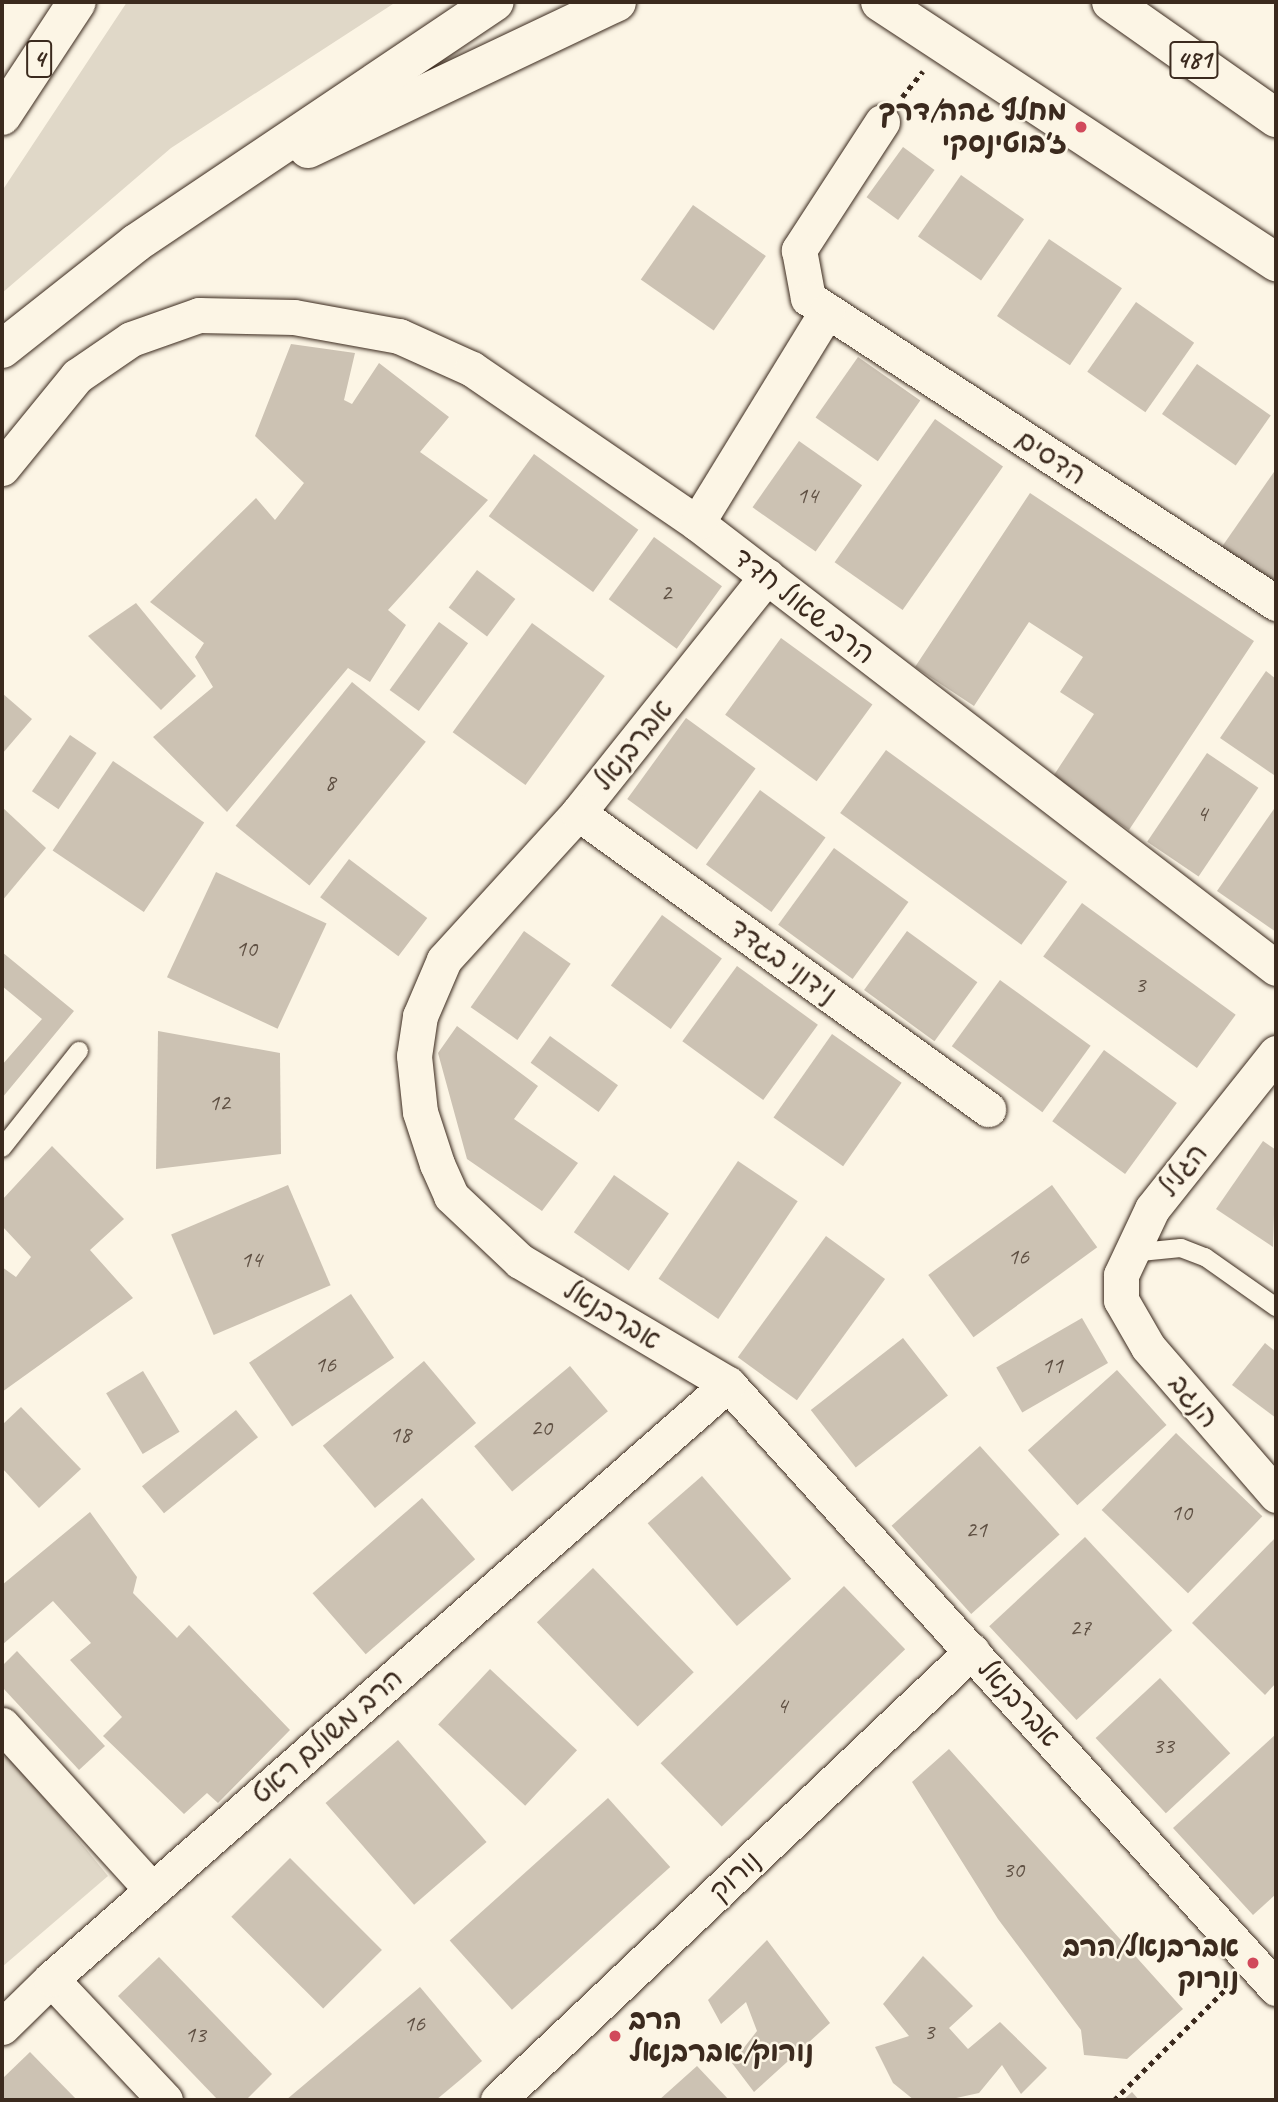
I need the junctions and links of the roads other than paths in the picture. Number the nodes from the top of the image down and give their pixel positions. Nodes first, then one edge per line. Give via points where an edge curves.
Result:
1 (77, 2) edge
2 (494, 2) edge
3 (617, 2) edge
4 (880, 2) edge
5 (1111, 2) edge
6 (2, 116) edge
7 (1276, 118) edge
8 (882, 122) road end
9 (205, 198) junction
10 (1276, 262) edge
11 (827, 311) junction
12 (2, 349) edge
13 (2, 468) edge
14 (697, 523) junction
15 (768, 576) junction
16 (1276, 603) edge
17 (578, 813) junction
18 (1276, 968) edge
19 (79, 1051) dead end
20 (1274, 1060) edge
21 (988, 1109) dead end
22 (2, 1148) edge
23 (1129, 1253) junction
24 (1121, 1300) joint
25 (1276, 1307) edge
26 (728, 1384) junction
27 (1276, 1494) edge
28 (972, 1651) junction
29 (2, 1724) edge
30 (152, 1890) junction
31 (1265, 1975) edge
32 (51, 1979) junction
33 (2, 2026) edge
34 (507, 2097) edge
35 (165, 2100) edge

1 - 6 main road, 4
2 - 9 main road
3 - 9 main road
4 - 10 main road
5 - 7 main road, 481
8 - 11 street, הדסים via 799,250 808,298
9 - 12 main road
11 - 14 street
11 - 16 street, הדסים
13 - 14 street, הרב שאול חדד via 77,376 131,339 200,316 294,317 399,336 472,369
14 - 15 street, הרב שאול חדד
15 - 17 street, אברבנאל
15 - 18 street, הרב שאול חדד
17 - 21 street, נידוני בגדד
17 - 26 street, אברבנאל via 444,960 416,1043 420,1112 451,1196 477,1226 520,1261
19 - 22 lane
20 - 23 street, הגליל via 1152,1209
23 - 24 street, הגליל
23 - 25 lane via 1181,1248 1205,1257
24 - 27 street, הנגב via 1148,1347
26 - 28 street, אברבנאל
26 - 30 street, הרב משולם ראט
28 - 31 street, אברבנאל
28 - 34 street, נורוק
29 - 30 street
30 - 32 street, הרב משולם ראט
32 - 33 street, הרב משולם ראט
32 - 35 street

